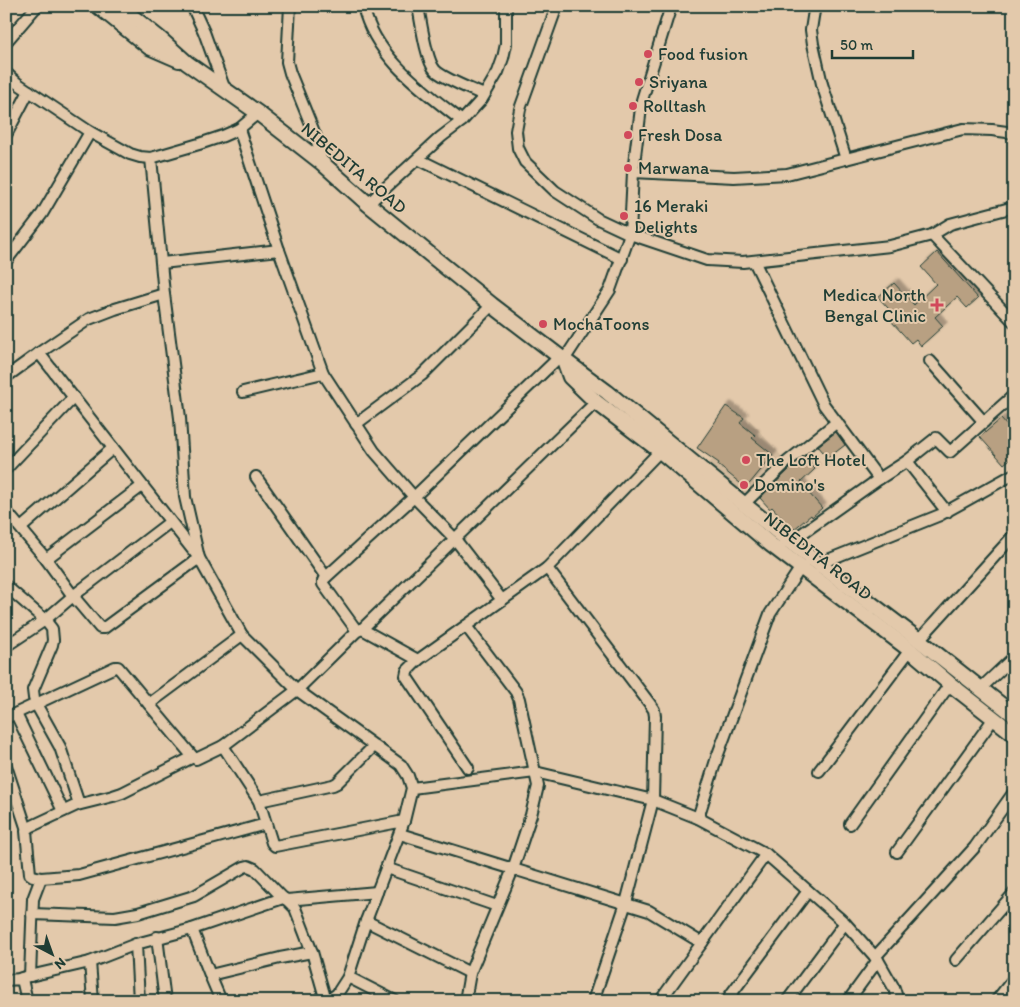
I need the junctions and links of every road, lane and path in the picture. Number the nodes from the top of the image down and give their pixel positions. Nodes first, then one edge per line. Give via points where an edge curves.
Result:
1 (37, 6) edge
2 (98, 6) edge
3 (119, 6) edge
4 (192, 6) edge
5 (290, 6) edge
6 (363, 6) edge
7 (418, 6) edge
8 (506, 6) edge
9 (557, 6) edge
10 (671, 6) edge
11 (815, 6) edge
12 (6, 42) edge
13 (187, 64) junction
14 (6, 73) edge
15 (225, 90) junction
16 (28, 91) junction
17 (484, 95) junction
18 (258, 113) junction
19 (462, 121) junction
20 (238, 128) junction
21 (90, 132) junction
22 (1014, 133) edge
23 (6, 135) edge
24 (151, 158) junction
25 (418, 158) junction
26 (846, 159) junction
27 (322, 163) junction
28 (633, 172) junction
29 (368, 204) junction
30 (1014, 207) edge
31 (630, 234) junction
32 (932, 235) junction
33 (279, 250) junction
34 (622, 259) junction
35 (6, 261) edge
36 (754, 261) junction
37 (162, 263) junction
38 (164, 294) junction
39 (492, 305) junction
40 (1014, 322) edge
41 (40, 353) junction
42 (561, 358) junction
43 (930, 361) dead end
44 (323, 373) junction
45 (6, 377) edge
46 (243, 392) dead end
47 (1014, 395) edge
48 (74, 397) junction
49 (596, 402) junction
50 (837, 422) junction
51 (984, 422) junction
52 (356, 424) junction
53 (113, 448) junction
54 (660, 451) junction
55 (907, 461) junction
56 (6, 469) edge
57 (1014, 474) edge
58 (256, 477) dead end
59 (879, 479) junction
60 (142, 486) junction
61 (414, 497) junction
62 (744, 504) junction
63 (6, 511) edge
64 (947, 512) junction
65 (170, 522) junction
66 (21, 528) junction
67 (1014, 536) edge
68 (455, 539) junction
69 (790, 542) junction
70 (199, 558) junction
71 (46, 559) junction
72 (818, 564) junction
73 (801, 567) junction
74 (547, 568) junction
75 (326, 577) junction
76 (6, 586) edge
77 (74, 596) junction
78 (502, 600) junction
79 (45, 620) junction
80 (466, 626) junction
81 (359, 630) junction
82 (242, 635) junction
83 (914, 645) junction
84 (6, 646) edge
85 (1014, 657) edge
86 (418, 660) junction
87 (950, 684) junction
88 (980, 689) junction
89 (297, 690) junction
90 (36, 704) junction
91 (149, 704) junction
92 (1014, 715) edge
93 (9, 716) edge
94 (994, 718) junction
95 (1014, 734) edge
96 (223, 746) junction
97 (374, 746) junction
98 (193, 757) junction
99 (6, 766) edge
100 (468, 768) dead end
101 (819, 771) dead end
102 (535, 772) junction
103 (412, 788) junction
104 (1014, 792) edge
105 (653, 800) junction
106 (259, 801) junction
107 (79, 804) junction
108 (62, 812) junction
109 (698, 818) junction
110 (404, 821) junction
111 (266, 824) junction
112 (850, 824) dead end
113 (26, 830) junction
114 (400, 834) junction
115 (897, 852) dead end
116 (766, 854) junction
117 (386, 868) junction
118 (512, 869) junction
119 (41, 878) junction
120 (808, 891) junction
121 (377, 892) junction
122 (1014, 893) edge
123 (285, 899) junction
124 (626, 903) junction
125 (497, 906) junction
126 (32, 914) junction
127 (366, 921) junction
128 (845, 923) junction
129 (192, 929) junction
130 (157, 937) junction
131 (702, 943) junction
132 (136, 944) junction
133 (312, 952) junction
134 (877, 959) junction
135 (956, 960) dead end
136 (90, 962) junction
137 (470, 973) junction
138 (210, 976) junction
139 (26, 977) junction
140 (348, 977) junction
141 (1014, 978) edge
142 (6, 980) edge
143 (28, 1001) edge
144 (93, 1001) edge
145 (139, 1001) edge
146 (165, 1001) edge
147 (221, 1001) edge
148 (326, 1001) edge
149 (396, 1001) edge
150 (465, 1001) edge
151 (593, 1001) edge
152 (660, 1001) edge
153 (726, 1001) edge
154 (787, 1001) edge
155 (848, 1001) edge
156 (898, 1001) edge
157 (996, 1001) edge

1 - 12 street
2 - 13 street via 149,47
3 - 13 street, NIBEDITA ROAD
4 - 15 street
5 - 27 street via 290,73 316,137
6 - 19 street via 371,30 388,56 410,80
7 - 17 street via 428,55 436,72
8 - 17 street via 503,58
9 - 31 street via 520,109 516,131 518,148 525,162 555,191 598,219
10 - 28 street via 642,100
11 - 26 street via 812,30 815,52
13 - 15 street, NIBEDITA ROAD
14 - 16 street
15 - 18 street, NIBEDITA ROAD
16 - 21 street
16 - 23 street
17 - 19 street
18 - 20 street
18 - 27 street, NIBEDITA ROAD
19 - 25 street
20 - 24 street via 223,136
20 - 33 street
21 - 24 street via 130,154
21 - 35 street via 42,214
22 - 26 street via 963,129
24 - 37 street
25 - 29 street
25 - 34 street
26 - 28 street via 788,174 734,177
27 - 29 street, NIBEDITA ROAD
28 - 31 street
29 - 39 street, NIBEDITA ROAD
30 - 32 street via 950,224
31 - 34 street
31 - 36 street via 707,260
32 - 36 street via 890,246
32 - 40 street
33 - 37 street
33 - 44 street
34 - 42 street via 610,290
36 - 50 street via 821,400
37 - 38 street
38 - 41 street via 89,319
38 - 70 street via 180,418 185,497
39 - 42 street, NIBEDITA ROAD
39 - 52 street via 422,375
41 - 45 street
41 - 48 street
42 - 49 street, NIBEDITA ROAD via 570,377
42 - 61 street
42 - 62 street, NIBEDITA ROAD
43 - 51 street
44 - 46 street
44 - 52 street
47 - 51 street
48 - 53 street
48 - 56 street
49 - 54 street, NIBEDITA ROAD
49 - 68 street
50 - 59 street
50 - 62 street via 787,462
51 - 55 street via 950,452 936,438
52 - 61 street via 374,451
53 - 60 street
53 - 66 street
54 - 73 street, NIBEDITA ROAD
54 - 74 street
55 - 59 street
55 - 64 street
57 - 64 street
58 - 75 street
59 - 69 street
60 - 65 street
60 - 71 street
61 - 68 street
61 - 75 street
62 - 69 street, NIBEDITA ROAD
63 - 66 street
64 - 72 street
65 - 70 street
65 - 77 street
66 - 71 street
67 - 83 street
68 - 78 street
68 - 81 street
69 - 72 street, NIBEDITA ROAD
70 - 77 street via 102,629
70 - 82 street
71 - 77 street
72 - 83 street, NIBEDITA ROAD
73 - 83 street, NIBEDITA ROAD
73 - 109 street via 770,614
74 - 78 street
74 - 105 street via 654,710
75 - 81 street via 323,584
76 - 79 street
77 - 79 street
78 - 80 street
79 - 84 street
79 - 90 street via 52,628 53,640 34,690
80 - 86 street
80 - 102 street via 516,692
81 - 86 street
81 - 89 street
82 - 89 street
82 - 91 street
83 - 87 street, NIBEDITA ROAD
83 - 88 street, NIBEDITA ROAD
83 - 101 street
85 - 88 street
86 - 100 street via 406,676
87 - 94 street, NIBEDITA ROAD
87 - 112 street
88 - 92 street, NIBEDITA ROAD
89 - 96 street
89 - 97 street
90 - 91 street via 116,666
90 - 93 street
90 - 107 street via 60,747
91 - 98 street
93 - 108 street
94 - 95 street, NIBEDITA ROAD
94 - 115 street
96 - 98 street via 199,758
96 - 106 street
97 - 103 street via 401,765
97 - 106 street via 333,785
98 - 107 street via 122,793
99 - 113 street
102 - 103 street
102 - 105 street
102 - 118 street via 538,786
103 - 110 street
104 - 134 street via 975,847
105 - 109 street
105 - 124 street
106 - 111 street
107 - 108 street
108 - 113 street
109 - 116 street
110 - 111 street via 275,846
110 - 114 street
111 - 119 street via 79,875
113 - 119 street via 30,873
114 - 117 street
114 - 118 street
116 - 120 street
116 - 131 street
117 - 121 street
117 - 125 street
118 - 124 street
118 - 125 street
119 - 126 street via 32,899
120 - 128 street
120 - 153 street
121 - 123 street
121 - 127 street
122 - 135 street
123 - 126 street via 248,866 194,896 138,913 115,917
123 - 129 street
123 - 133 street via 295,908
124 - 131 street via 653,913
124 - 151 street
125 - 137 street
126 - 139 street
127 - 137 street
127 - 140 street
128 - 134 street
128 - 154 street
129 - 130 street
129 - 138 street
130 - 132 street
130 - 146 street
131 - 152 street
132 - 136 street
132 - 145 street
133 - 138 street
133 - 148 street
134 - 155 street
134 - 156 street
136 - 139 street
136 - 144 street
137 - 150 street
138 - 147 street
139 - 142 street
139 - 143 street via 23,980
140 - 148 street via 336,994
140 - 149 street
141 - 157 street

